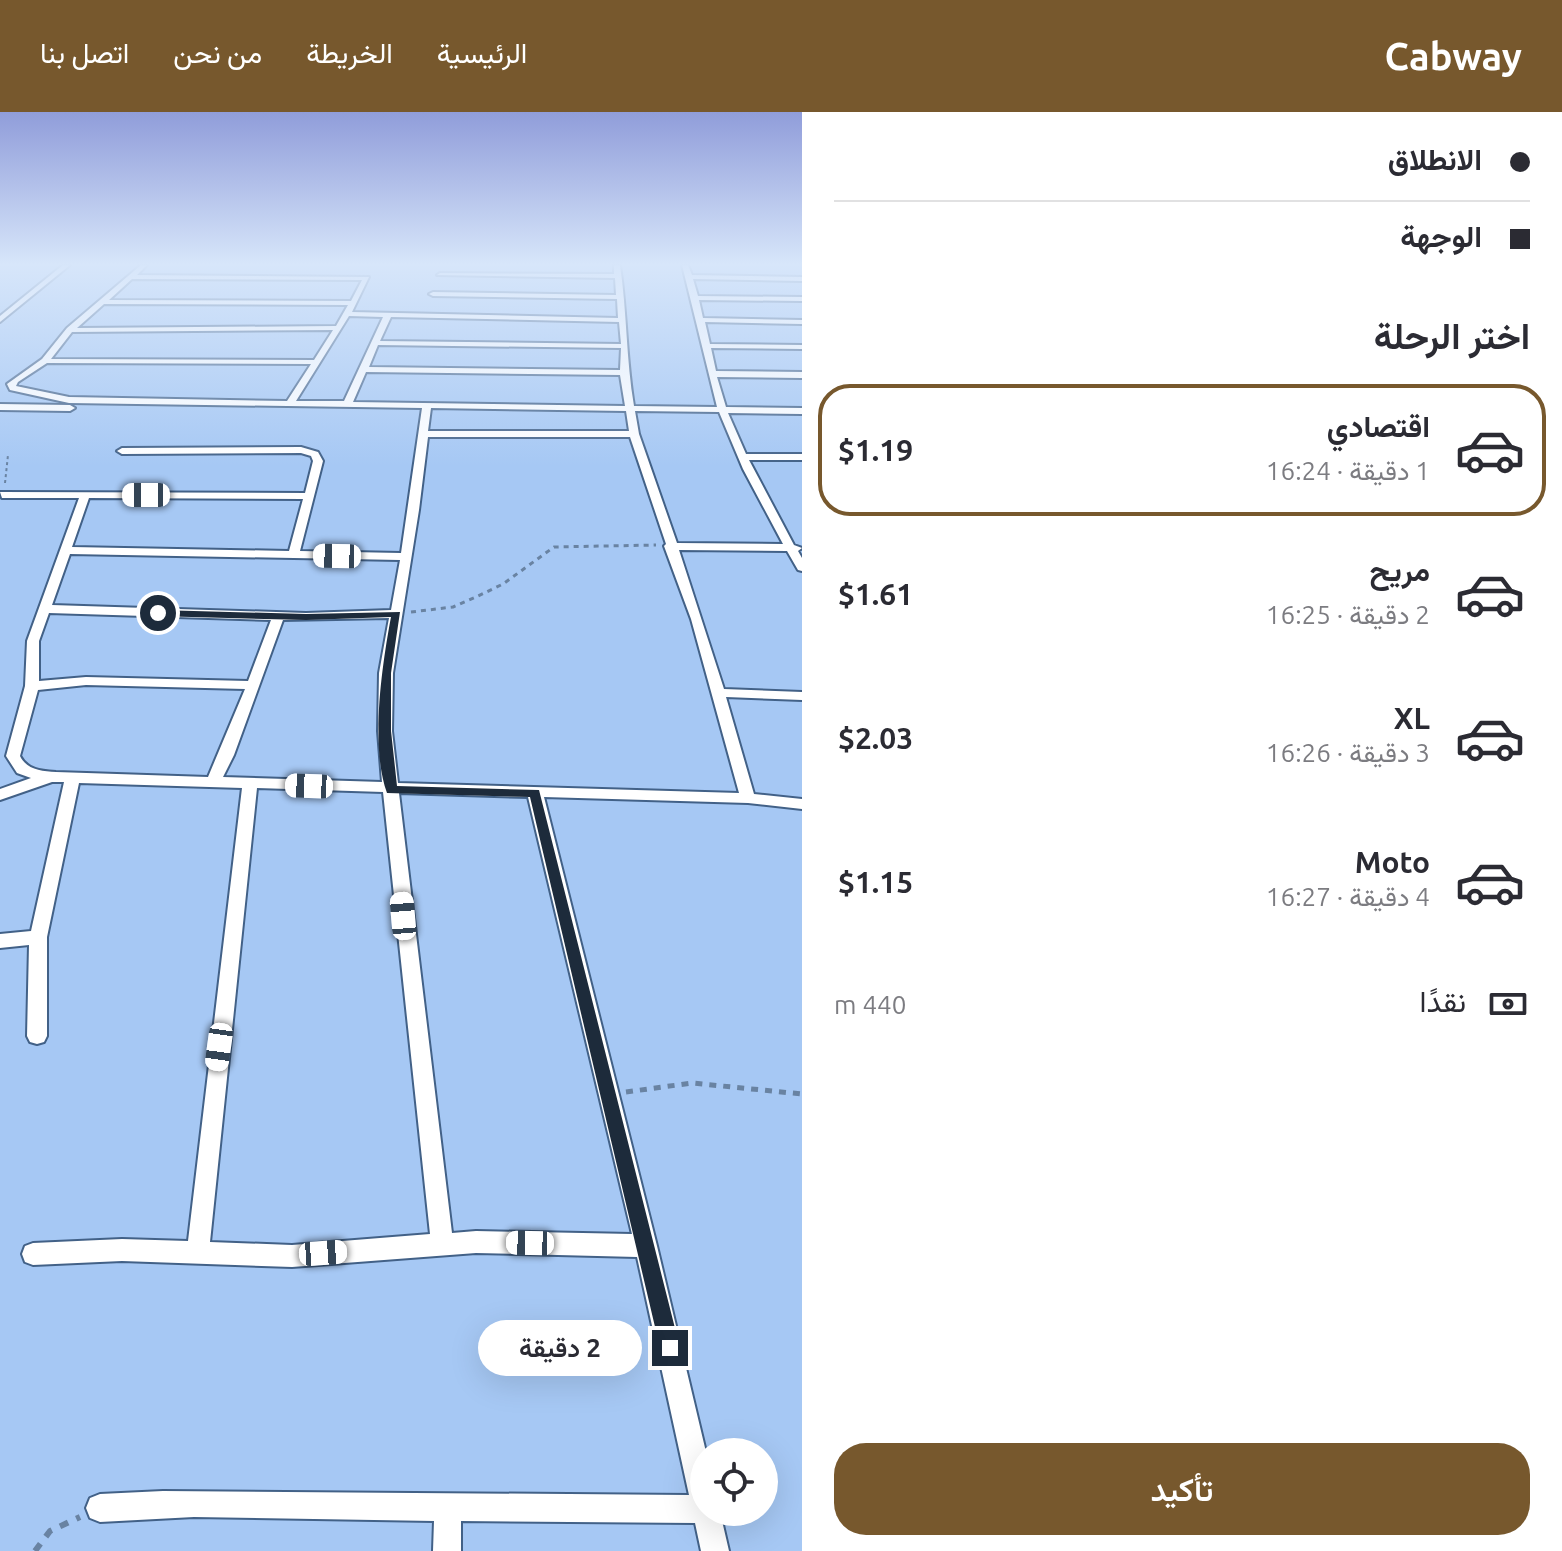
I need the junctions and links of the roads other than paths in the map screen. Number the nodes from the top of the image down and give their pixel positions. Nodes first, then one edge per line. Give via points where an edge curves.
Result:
1 (68, 332) edge
2 (337, 332) edge
3 (381, 332) edge
4 (624, 332) edge
5 (704, 332) edge
6 (377, 343) junction
7 (625, 346) junction
8 (707, 346) junction
9 (802, 347) edge
10 (45, 361) junction
11 (317, 362) junction
12 (363, 369) junction
13 (624, 373) junction
14 (714, 374) junction
15 (802, 375) edge
16 (13, 388) junction
17 (0, 390) edge
18 (290, 403) junction
19 (348, 403) junction
20 (66, 404) junction
21 (628, 406) junction
22 (0, 407) edge
23 (426, 409) junction
24 (723, 409) junction
25 (802, 411) edge
26 (424, 434) junction
27 (634, 434) junction
28 (122, 451) dead end
29 (744, 457) junction
30 (802, 457) edge
31 (2, 495) edge
32 (85, 495) junction
33 (308, 496) junction
34 (670, 546) junction
35 (796, 548) edge
36 (64, 550) junction
37 (294, 554) junction
38 (406, 557) junction
39 (802, 568) edge
40 (47, 609) junction
41 (397, 614) junction
42 (278, 617) junction
43 (254, 685) junction
44 (32, 686) junction
45 (717, 693) junction
46 (802, 696) edge
47 (53, 776) junction
48 (73, 778) junction
49 (214, 781) junction
50 (250, 783) junction
51 (391, 790) junction
52 (535, 793) junction
53 (0, 795) edge
54 (748, 798) junction
55 (802, 804) edge
56 (38, 937) junction
57 (0, 941) edge
58 (37, 1036) dead end
59 (442, 1244) junction
60 (646, 1246) junction
61 (198, 1253) junction
62 (33, 1254) dead end
63 (690, 1439) edge
64 (448, 1507) junction
65 (100, 1508) road end
66 (690, 1510) edge
67 (709, 1526) edge
68 (447, 1551) edge
69 (715, 1551) edge

1 - 10 street
2 - 11 street
3 - 6 street
4 - 7 street
5 - 8 street
6 - 7 street
6 - 12 street
7 - 13 street
8 - 9 street
8 - 14 street
10 - 11 street
10 - 16 street via 15,380
11 - 18 street
12 - 13 street
12 - 19 street
13 - 21 street
14 - 15 street
14 - 24 street
16 - 17 street
16 - 20 street
18 - 19 street
18 - 20 street
19 - 23 street
20 - 22 street
20 - 23 street
21 - 23 street
21 - 24 street
21 - 27 street
23 - 26 street
24 - 25 street
24 - 29 street
26 - 27 street
26 - 38 street
27 - 34 street
28 - 33 street via 301,450 315,454 318,461
29 - 30 street
29 - 35 street
31 - 32 street
32 - 33 street
32 - 36 street
33 - 37 street
34 - 35 street
34 - 45 street
35 - 39 street
36 - 37 street
36 - 40 street
37 - 38 street
38 - 41 street
40 - 42 street
40 - 44 street via 33,641
41 - 42 street
41 - 51 street via 386,673
42 - 43 street
43 - 44 street via 86,681
43 - 49 street
44 - 47 street via 13,756 24,773
45 - 46 street
45 - 54 street
47 - 48 street
47 - 53 street
48 - 49 street
48 - 56 street
49 - 50 street
50 - 51 street
50 - 61 street
51 - 52 street
51 - 59 street
52 - 54 street
52 - 60 street
54 - 55 street
56 - 57 street
56 - 58 street
59 - 60 street
59 - 61 street via 292,1256
60 - 63 street
61 - 62 street
64 - 65 street via 230,1502
64 - 66 street
64 - 68 street
67 - 69 street

